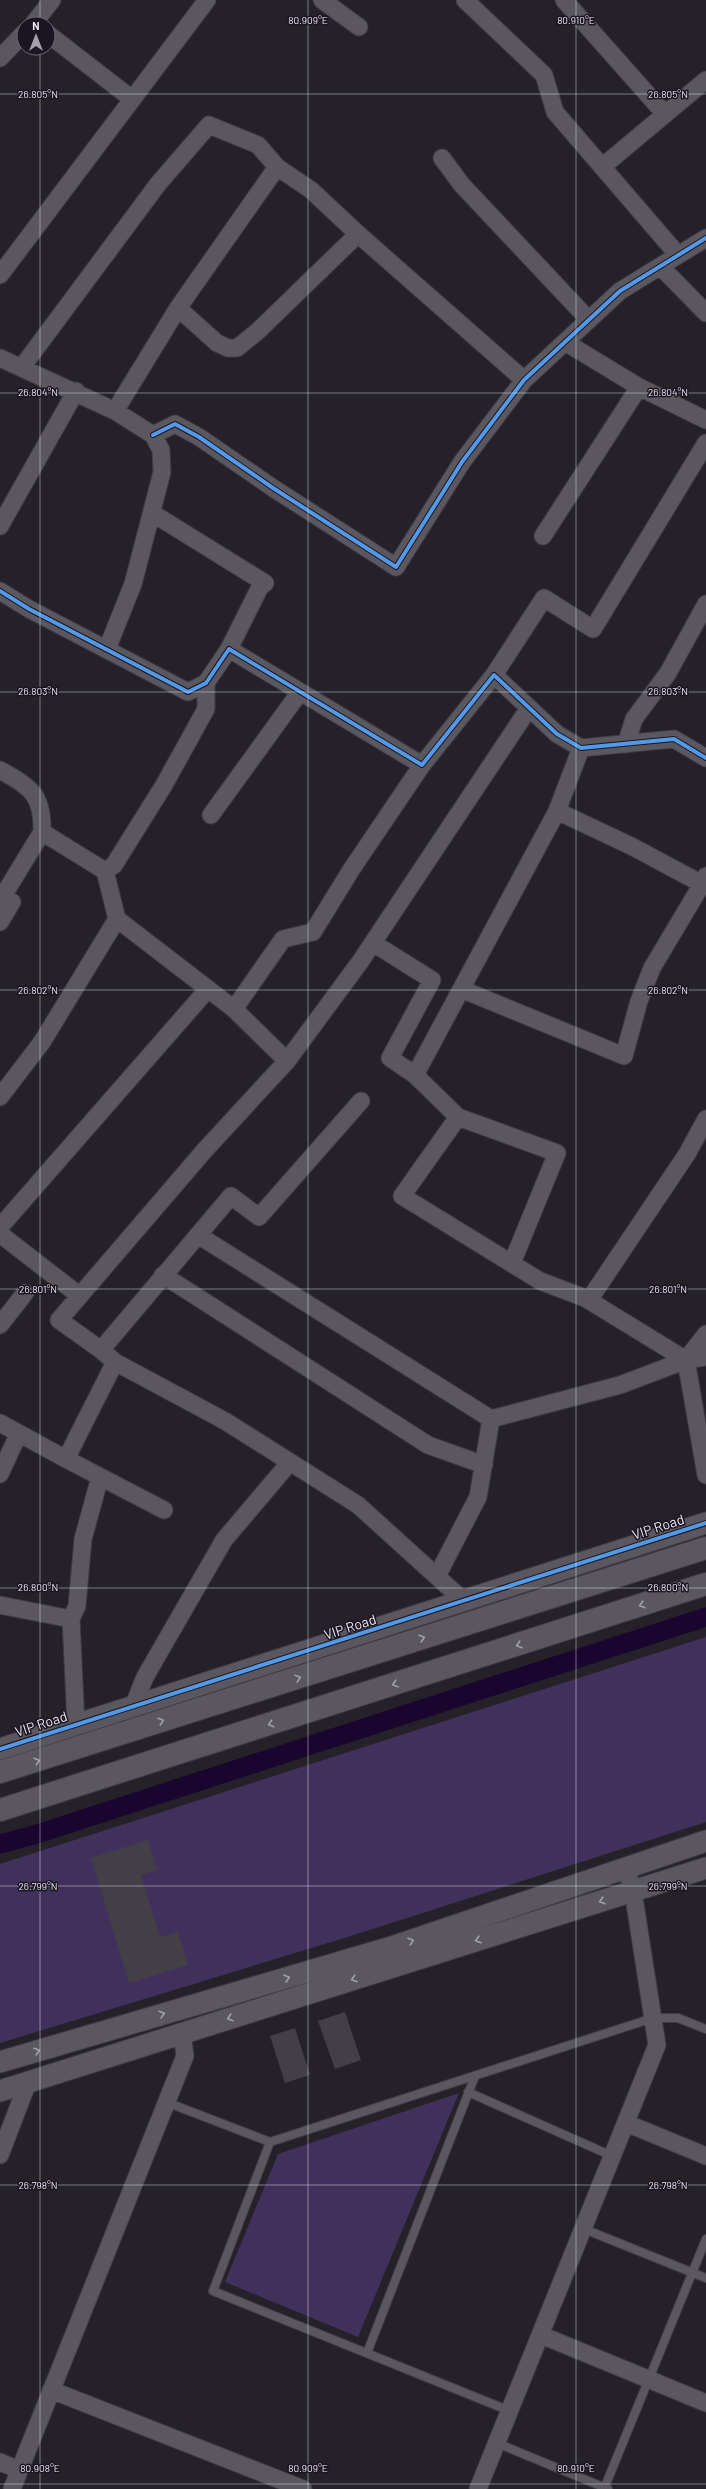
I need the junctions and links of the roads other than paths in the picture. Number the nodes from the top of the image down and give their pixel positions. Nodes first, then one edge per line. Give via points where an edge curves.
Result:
1 (52, 0) edge
2 (207, 0) edge
3 (322, 0) edge
4 (465, 0) edge
5 (564, 0) edge
6 (40, 16) edge
7 (359, 27) dead end
8 (56, 40) edge
9 (16, 42) edge
10 (0, 58) edge
11 (706, 80) edge
12 (132, 99) junction
13 (665, 114) junction
14 (442, 158) dead end
15 (277, 167) junction
16 (602, 167) junction
17 (358, 234) junction
18 (706, 238) edge
19 (678, 255) junction
20 (661, 267) junction
21 (0, 275) edge
22 (178, 308) junction
23 (706, 313) edge
24 (589, 320) junction
25 (565, 342) junction
26 (0, 358) edge
27 (22, 367) junction
28 (524, 380) junction
29 (639, 387) junction
30 (76, 391) junction
31 (115, 411) junction
32 (706, 420) edge
33 (153, 435) junction
34 (706, 444) edge
35 (152, 513) junction
36 (0, 526) edge
37 (543, 536) dead end
38 (0, 591) edge
39 (706, 604) edge
40 (107, 649) junction
41 (229, 649) junction
42 (494, 675) junction
43 (206, 683) junction
44 (300, 692) junction
45 (529, 708) junction
46 (626, 744) junction
47 (581, 748) junction
48 (706, 758) edge
49 (422, 766) junction
50 (0, 770) edge
51 (557, 811) junction
52 (211, 815) dead end
53 (42, 832) junction
54 (105, 871) junction
55 (704, 880) edge
56 (1, 895) edge
57 (117, 919) junction
58 (0, 922) edge
59 (372, 944) junction
60 (208, 989) junction
61 (461, 989) junction
62 (234, 1009) junction
63 (287, 1061) junction
64 (415, 1075) junction
65 (0, 1097) edge
66 (361, 1101) dead end
67 (458, 1117) junction
68 (706, 1119) edge
69 (0, 1227) edge
70 (0, 1234) edge
71 (198, 1235) junction
72 (512, 1263) junction
73 (164, 1275) junction
74 (25, 1293) dead end
75 (80, 1296) junction
76 (589, 1300) junction
77 (0, 1325) edge
78 (706, 1334) edge
79 (101, 1350) junction
80 (706, 1357) edge
81 (686, 1360) junction
82 (116, 1362) junction
83 (491, 1419) junction
84 (0, 1423) edge
85 (18, 1434) junction
86 (66, 1459) junction
87 (290, 1462) junction
88 (484, 1465) junction
89 (0, 1474) edge
90 (706, 1475) edge
91 (100, 1477) junction
92 (164, 1510) dead end
93 (706, 1523) edge
94 (706, 1548) edge
95 (437, 1576) junction
96 (706, 1584) edge
97 (465, 1602) junction
98 (0, 1605) edge
99 (71, 1619) junction
100 (133, 1707) junction
101 (76, 1725) junction
102 (0, 1749) edge
103 (0, 1772) edge
104 (0, 1810) edge
105 (706, 1841) edge
106 (626, 1868) junction
107 (706, 1868) edge
108 (632, 1891) junction
109 (653, 2018) junction
110 (706, 2029) edge
111 (182, 2033) junction
112 (0, 2062) edge
113 (475, 2076) junction
114 (28, 2082) junction
115 (0, 2091) edge
116 (468, 2092) junction
117 (166, 2102) junction
118 (626, 2123) junction
119 (270, 2142) junction
120 (0, 2155) edge
121 (612, 2156) junction
122 (706, 2156) edge
123 (584, 2229) junction
124 (706, 2240) edge
125 (692, 2273) junction
126 (706, 2278) edge
127 (541, 2335) junction
128 (367, 2353) junction
129 (648, 2379) junction
130 (51, 2390) junction
131 (706, 2403) edge
132 (510, 2411) junction
133 (497, 2443) junction
134 (0, 2462) edge
135 (19, 2470) junction
136 (606, 2488) edge
137 (12, 2489) edge
138 (303, 2489) edge
139 (478, 2489) edge

1 - 6 street
2 - 12 street
3 - 7 street
4 - 16 street via 544,75 555,112
5 - 13 street
8 - 12 street
9 - 10 street
11 - 13 street
12 - 21 street
13 - 16 street
14 - 24 street via 462,185
15 - 17 street via 311,190
15 - 22 street
15 - 27 street via 258,145 209,125 158,184
16 - 19 street
17 - 22 street via 258,331 237,348 228,348 216,342
17 - 28 street
18 - 19 street
19 - 20 street
20 - 23 street
20 - 24 street via 620,291
22 - 31 street
24 - 25 street
25 - 28 street
25 - 29 street
26 - 27 street
27 - 30 street
28 - 33 street via 462,462 396,567 272,488 199,437 175,424
29 - 32 street
29 - 37 street
30 - 31 street
30 - 36 street
31 - 33 street
33 - 35 street via 160,450 162,472
34 - 42 street via 593,629 544,598
35 - 40 street via 133,584
35 - 41 street via 265,583 260,587
38 - 40 street via 29,609
39 - 46 street via 668,673 634,719
40 - 43 street via 188,692
41 - 43 street
41 - 44 street
42 - 45 street
42 - 49 street
43 - 54 street via 206,709 164,785 114,865
44 - 49 street
44 - 52 street
45 - 47 street via 557,734
45 - 59 street
46 - 47 street
46 - 48 street via 674,739
47 - 51 street
49 - 62 street via 351,870 313,932 283,939
50 - 53 street via 31,789 43,812
51 - 55 street
51 - 61 street
53 - 54 street
53 - 56 street
54 - 57 street
55 - 61 street via 652,968 639,1000 624,1056
56 - 58 street via 12,902
57 - 60 street
57 - 65 street via 42,1042
59 - 63 street
59 - 64 street via 432,980 390,1058
60 - 62 street
60 - 69 street
61 - 64 street
62 - 63 street
63 - 75 street via 204,1151
64 - 67 street
66 - 71 street via 259,1217 231,1196
67 - 72 street via 557,1153
67 - 72 street via 402,1196
68 - 76 street via 688,1154
70 - 75 street
71 - 73 street
71 - 83 street
72 - 76 street via 540,1281
73 - 79 street
73 - 88 street via 428,1445
74 - 77 street
75 - 79 street via 59,1320
76 - 81 street
78 - 81 street
79 - 82 street
80 - 81 street
81 - 83 street via 620,1385
81 - 90 street
82 - 86 street
82 - 87 street via 225,1421
83 - 88 street
84 - 85 street
85 - 86 street
85 - 89 street
86 - 91 street
87 - 95 street via 358,1505
87 - 100 street via 224,1540 145,1677
88 - 95 street via 478,1497
91 - 92 street
91 - 99 street via 83,1539 77,1606
93 - 97 street, VIP Road
103 -> 94 main road
95 - 97 street
96 -> 104 main road
97 - 100 street, VIP Road
98 - 99 street
99 - 101 street
100 - 101 street, VIP Road
101 - 102 street, VIP Road
105 - 106 street
106 - 108 street
112 -> 106 street via 395,1946
107 - 108 street
108 - 109 street
108 -> 111 street
109 - 110 lane via 678,2018
109 - 113 lane
109 - 118 street via 657,2045
111 - 114 street
111 - 117 street via 185,2056
113 - 116 lane
113 - 119 lane
114 - 115 street
114 - 120 street
116 - 121 lane
116 - 128 lane
117 - 119 lane
117 - 130 street
118 - 121 street
118 - 122 street
119 - 128 lane via 213,2291
121 - 123 street
123 - 125 lane
123 - 127 street
124 - 125 lane
125 - 126 lane
125 - 129 lane
127 - 129 street
127 - 132 street
128 - 132 lane
129 - 131 street
129 - 136 lane
130 - 135 street
130 - 138 street
132 - 133 street
133 - 136 lane
133 - 139 street
134 - 135 street
135 - 137 street

